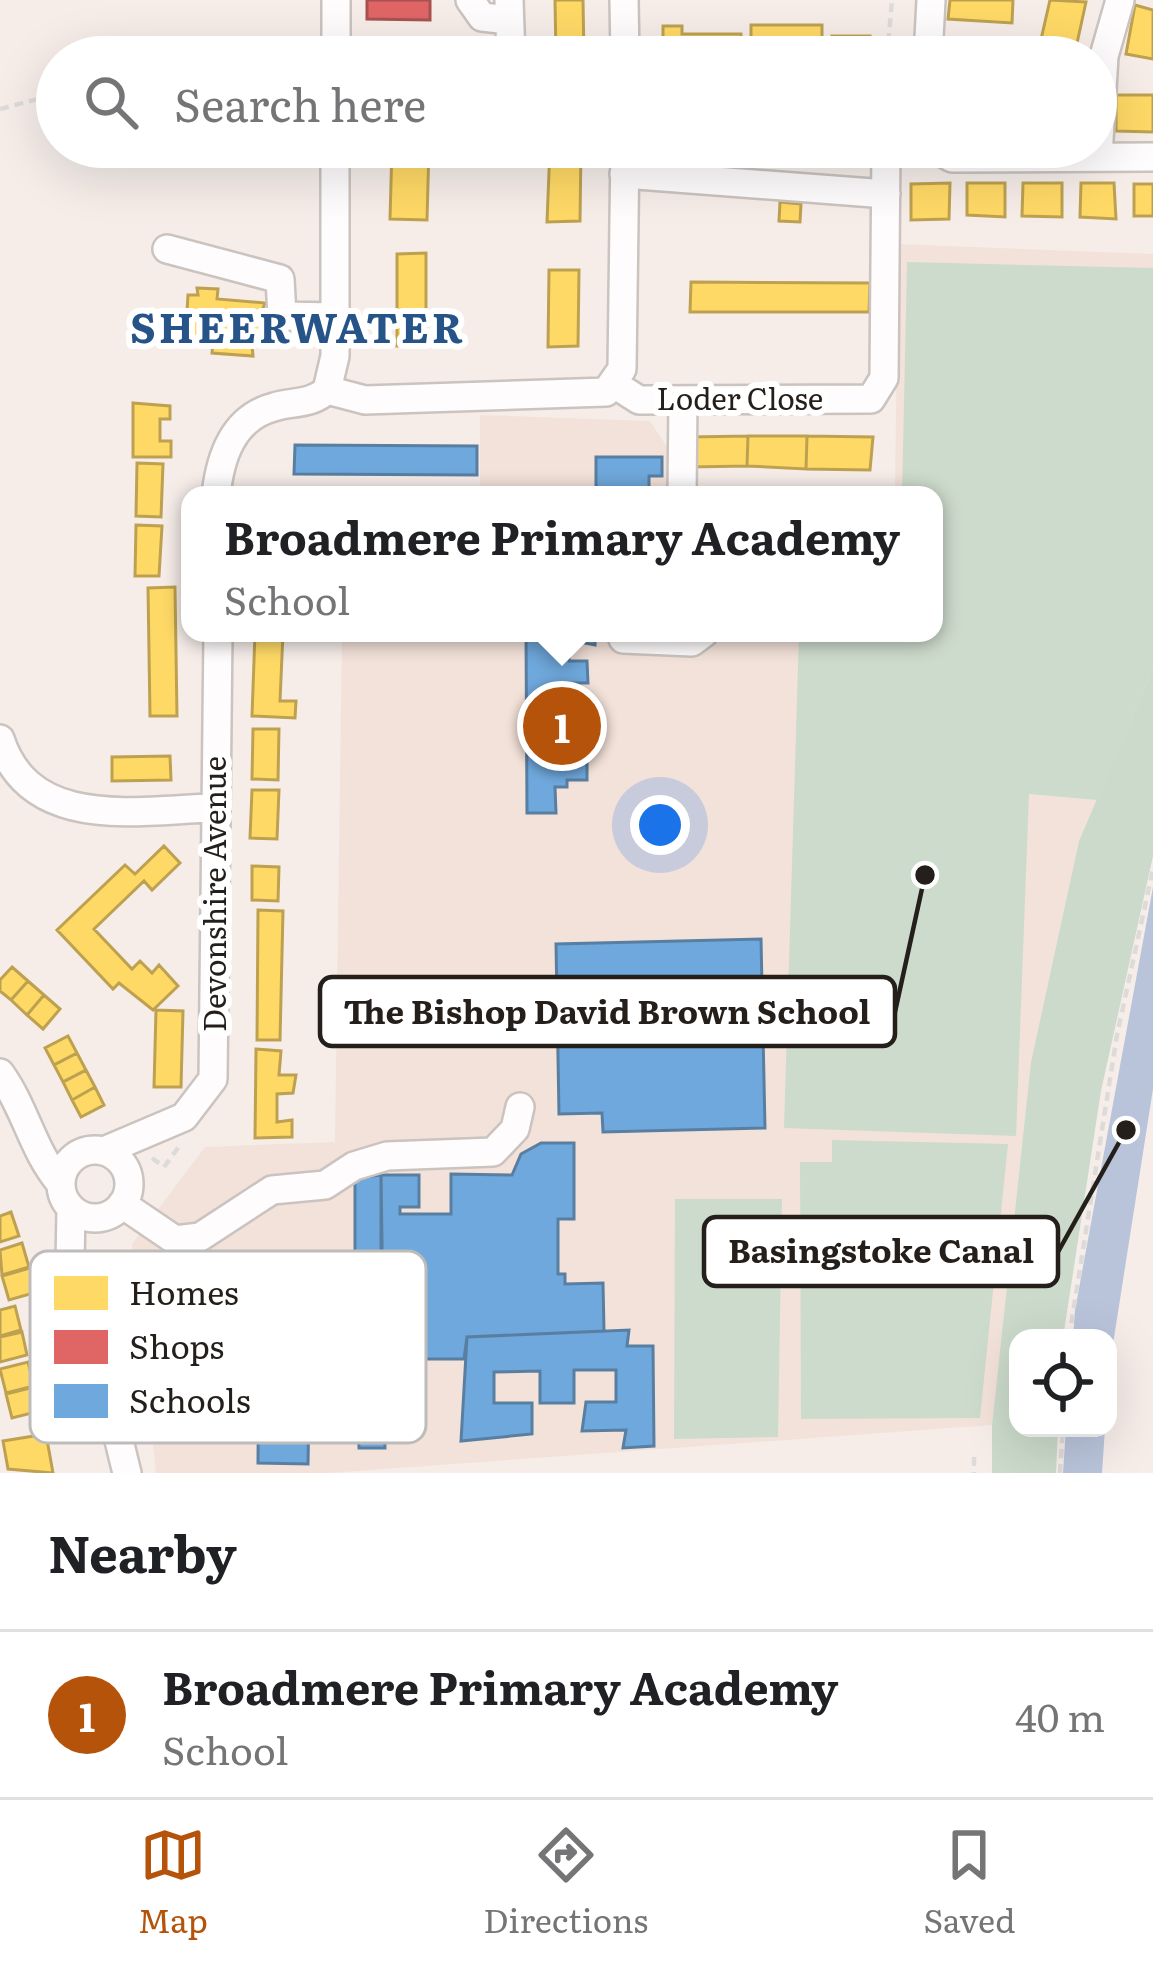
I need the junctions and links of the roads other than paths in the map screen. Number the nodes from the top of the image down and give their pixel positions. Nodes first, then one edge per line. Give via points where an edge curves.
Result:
1 (336, 0) edge
2 (470, 0) edge
3 (624, 0) edge
4 (931, 0) edge
5 (1118, 0) edge
6 (509, 10) edge
7 (336, 36) edge
8 (625, 36) edge
9 (929, 36) edge
10 (1109, 36) edge
11 (1117, 157) edge
12 (1153, 157) edge
13 (335, 168) edge
14 (624, 168) edge
15 (686, 168) edge
16 (886, 168) edge
17 (886, 194) junction
18 (166, 249) dead end
19 (335, 317) junction
20 (614, 384) junction
21 (327, 390) junction
22 (683, 400) junction
23 (217, 486) edge
24 (682, 486) edge
25 (218, 642) edge
26 (0, 740) edge
27 (214, 808) junction
28 (0, 1073) edge
29 (520, 1107) dead end
30 (29, 1127) junction
31 (139, 1153) junction
32 (75, 1156) junction
33 (74, 1203) junction
34 (122, 1204) junction
35 (78, 1251) edge
36 (120, 1443) edge
37 (128, 1473) edge

1 - 7 street
2 - 6 street via 482,17
3 - 8 street
4 - 9 street
5 - 10 street
11 - 12 street
13 - 19 street
14 - 20 street via 622,369
15 - 17 street
16 - 17 street
17 - 22 street, Loder Close via 884,378 871,399
18 - 19 street via 280,279 282,316
19 - 21 street
20 - 21 street via 595,396 365,400
20 - 22 street, Loder Close via 639,400
21 - 23 street via 257,413 220,458
22 - 24 street
25 - 27 street, Devonshire Avenue
26 - 27 street via 17,774 58,804
27 - 31 street, Devonshire Avenue via 213,1078 199,1103
28 - 30 street
29 - 34 street via 515,1130 493,1152 387,1156 325,1185 272,1190 200,1238 175,1240
30 - 32 street
30 - 33 street via 33,1148
31 - 32 street
31 - 34 street
32 - 33 street
33 - 34 street
33 - 35 street
36 - 37 street

